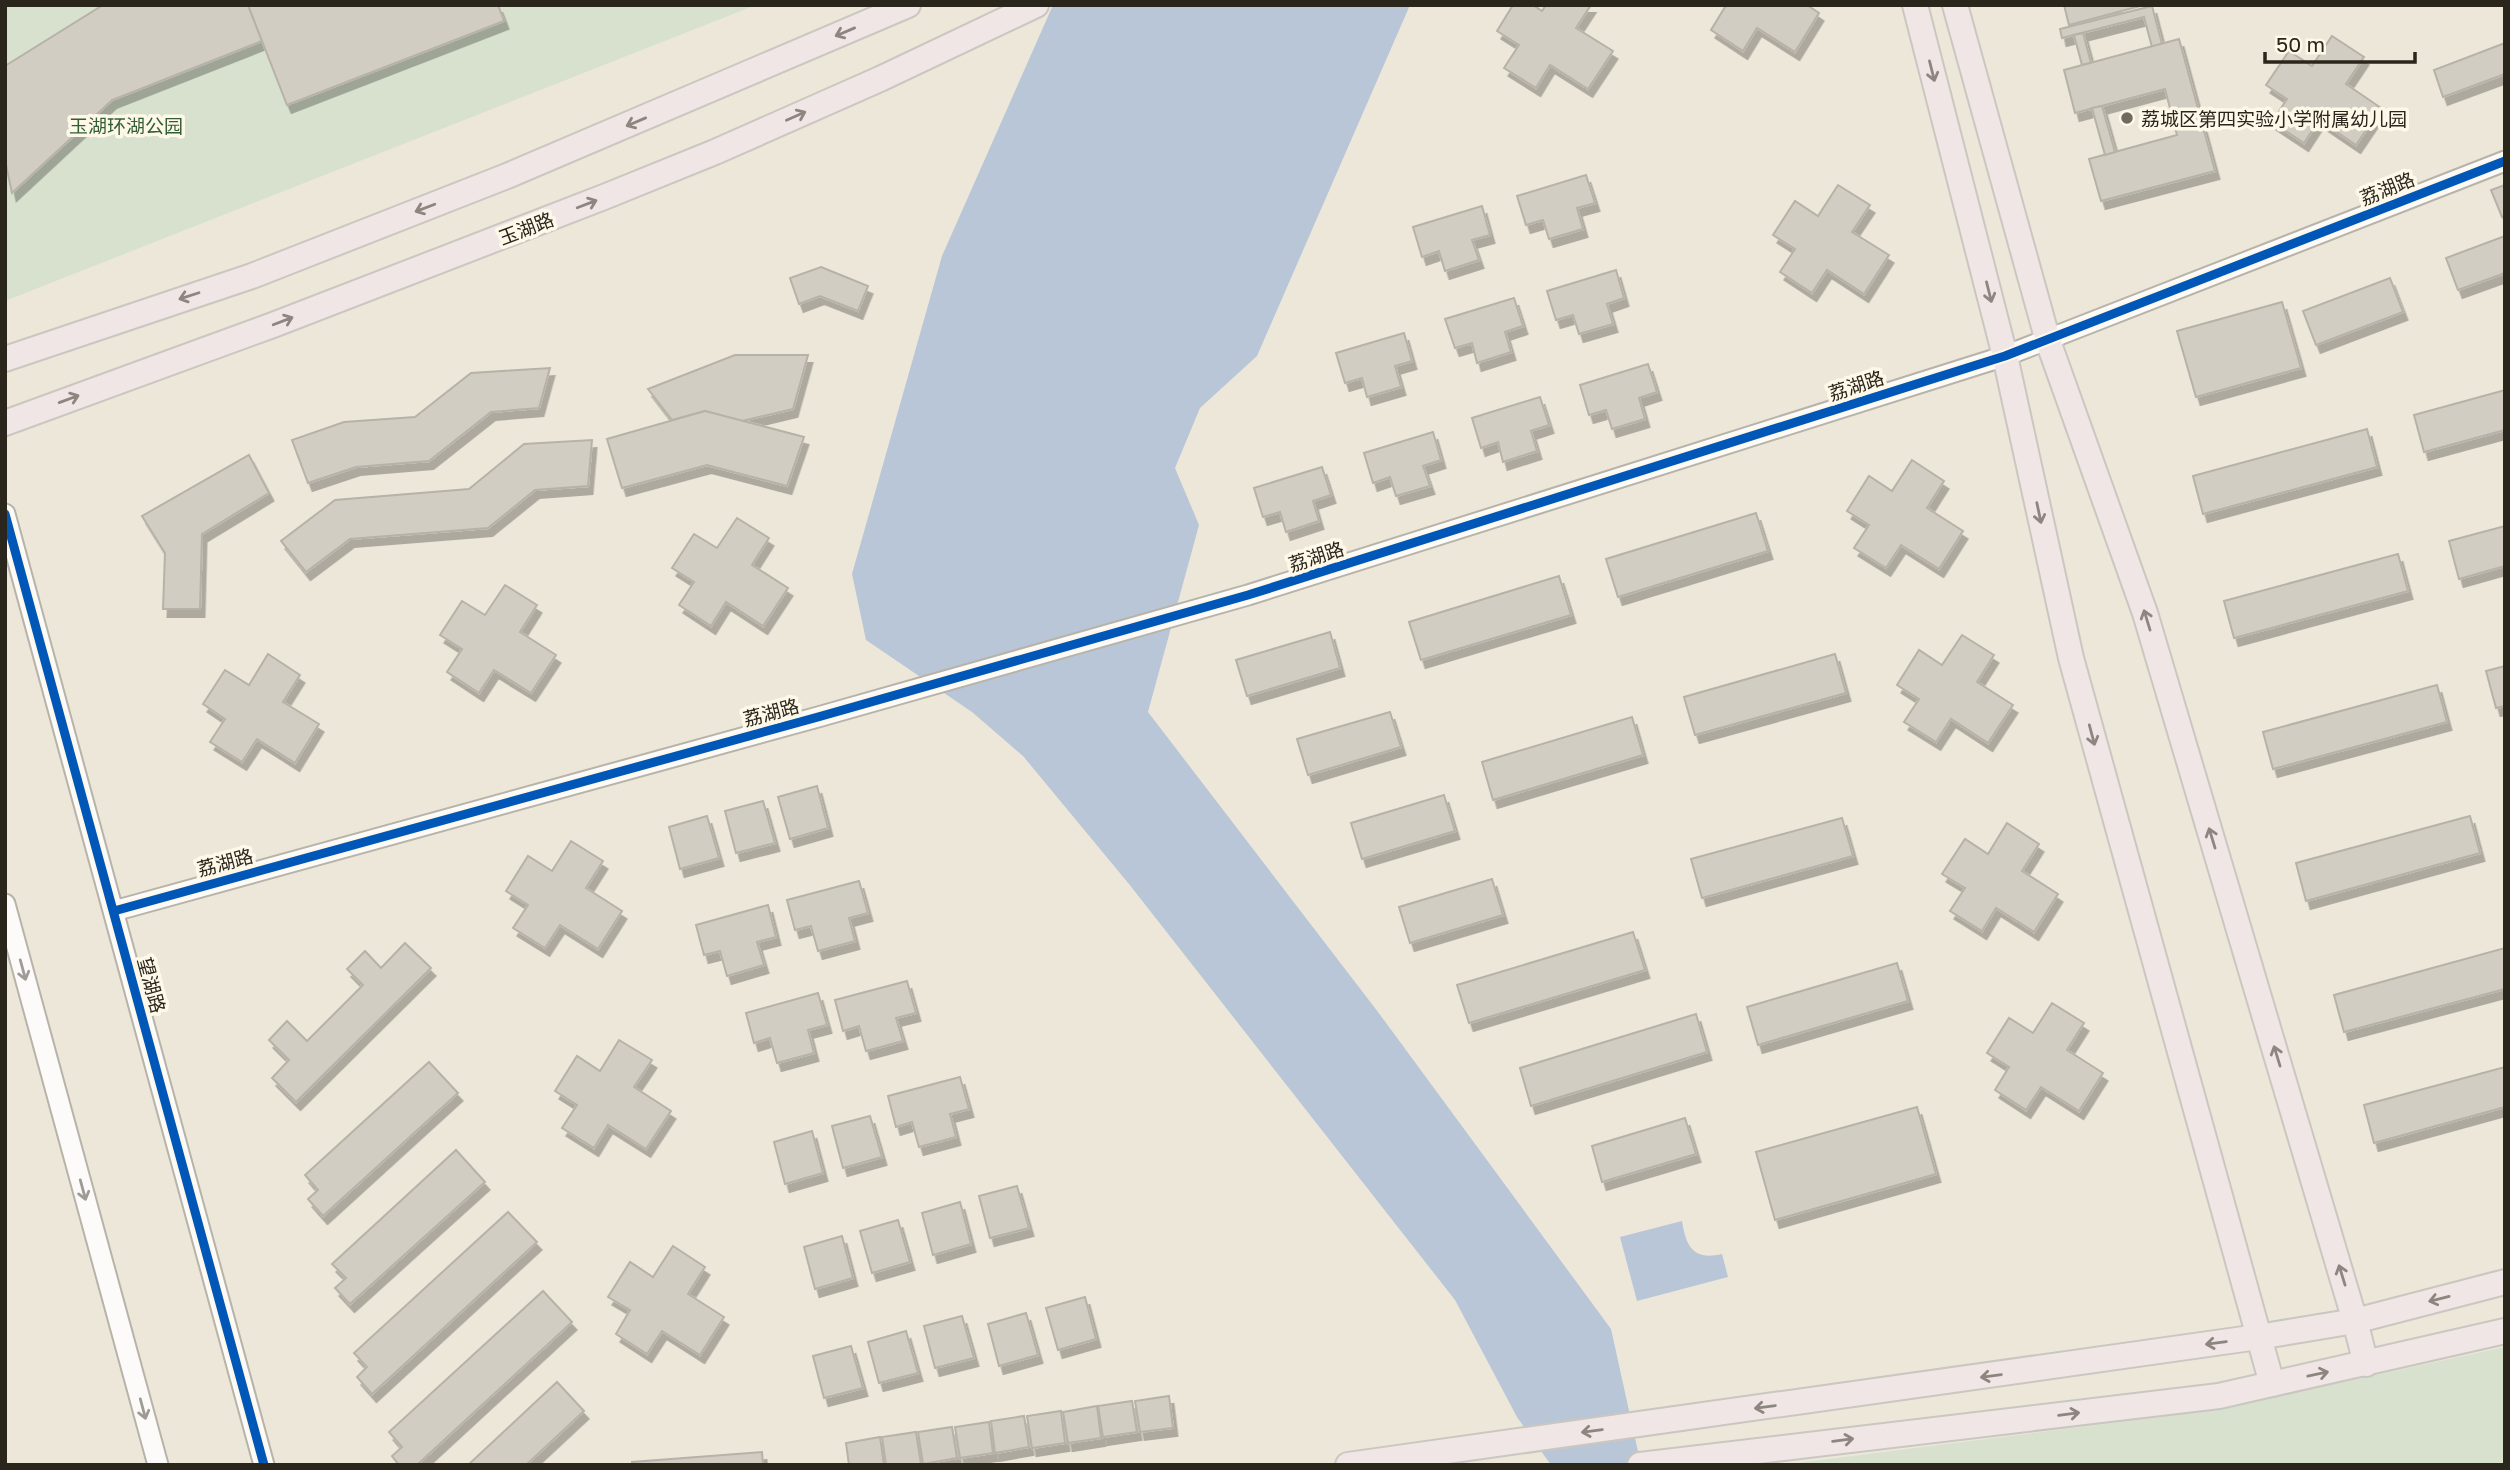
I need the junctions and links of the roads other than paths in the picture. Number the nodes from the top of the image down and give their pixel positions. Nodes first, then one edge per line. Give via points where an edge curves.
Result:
1 (908, 5) edge
2 (1036, 5) edge
3 (1915, 5) edge
4 (1955, 5) edge
5 (2505, 161) edge
6 (2048, 341) junction
7 (2005, 356) junction
8 (5, 359) edge
9 (5, 423) edge
10 (5, 514) edge
11 (5, 904) edge
12 (114, 911) junction
13 (2505, 1282) edge
14 (2355, 1321) junction
15 (2505, 1331) edge
16 (2258, 1337) junction
17 (2366, 1364) junction
18 (2272, 1384) junction
19 (158, 1465) edge
20 (264, 1465) edge
21 (1348, 1465) edge
22 (1640, 1465) edge

1 -> 8 main road via 507,176 252,276
9 -> 2 main road, 玉湖路 via 615,193
3 -> 7 main road
4 - 6 main road
5 - 6 street, 荔湖路
6 - 7 street, 荔湖路
14 -> 6 main road via 2145,614
7 - 12 street, 荔湖路 via 1248,595
7 -> 16 main road via 2071,657
10 - 12 street, 望湖路
11 -> 19 street
12 - 20 street, 望湖路
13 -> 14 main road
14 - 16 main road
14 - 17 main road
15 - 17 main road
16 - 18 main road
16 -> 21 main road
18 -> 17 main road
22 -> 18 main road via 2219,1396

